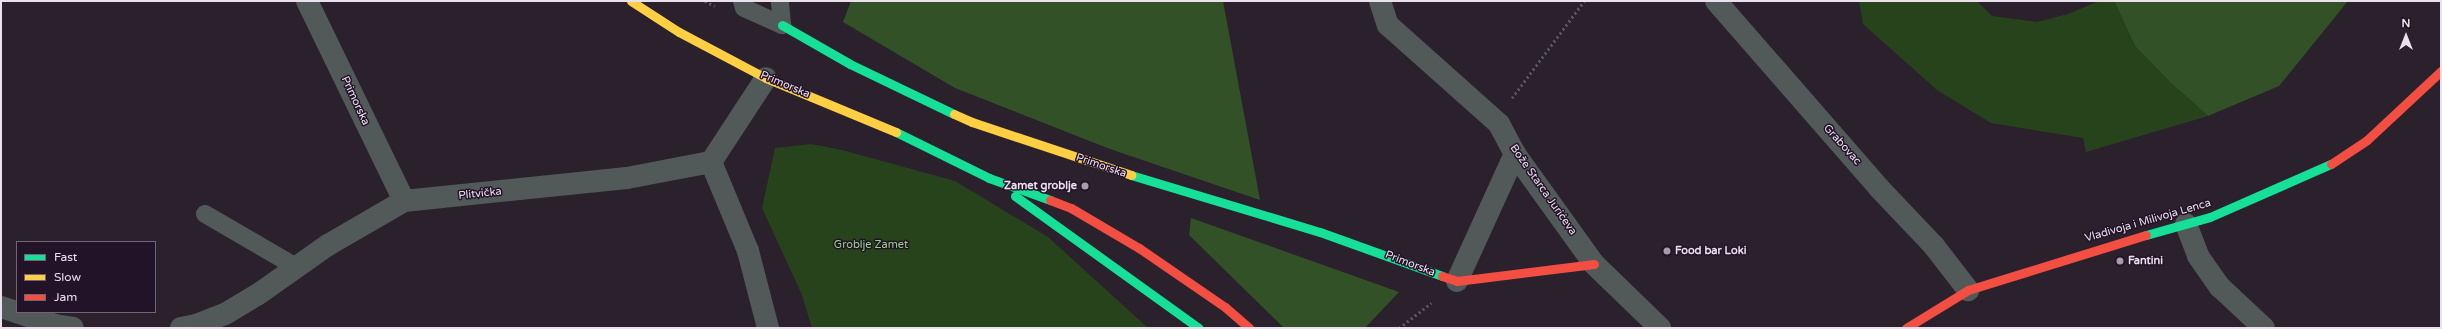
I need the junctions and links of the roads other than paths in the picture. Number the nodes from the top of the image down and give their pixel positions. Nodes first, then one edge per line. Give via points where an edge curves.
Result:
1 (308, 1) edge
2 (631, 1) edge
3 (742, 1) edge
4 (780, 1) edge
5 (1380, 1) edge
6 (1716, 1) edge
7 (782, 25) junction
8 (2441, 71) edge
9 (766, 78) junction
10 (1515, 154) junction
11 (711, 162) junction
12 (989, 178) junction
13 (404, 201) junction
14 (205, 214) dead end
15 (2186, 224) junction
16 (1594, 264) junction
17 (296, 267) junction
18 (1457, 281) junction
19 (1968, 290) junction
20 (1, 307) edge
21 (16, 312) edge
22 (19, 313) edge
23 (73, 328) edge
24 (181, 328) edge
25 (768, 328) edge
26 (1199, 328) edge
27 (1249, 328) edge
28 (1660, 328) edge
29 (1906, 328) edge
30 (2264, 328) edge

1 - 13 street, Primorska
2 - 9 street, Primorska via 679,32
3 - 7 lane via 744,8
4 - 7 lane
5 - 10 street, Bože Starca Jurićeva via 1388,25 1499,124
6 - 19 street, Grabovac via 1934,246
7 - 18 street, Primorska via 850,64 972,122 1154,183 1320,232
8 - 15 street, Vladivoja i Milivoja Lenca via 2366,140 2330,165 2210,217
9 - 11 street
9 - 12 street, Primorska via 877,122
10 - 16 street, Bože Starca Jurićeva
10 - 18 street
11 - 13 street, Plitvička via 628,178
11 - 25 street via 748,250
12 - 26 street, Primorska
12 - 27 street, Primorska via 1071,208 1139,248 1225,307
13 - 17 street, Plitvička via 328,245
14 - 17 lane
15 - 19 street, Vladivoja i Milivoja Lenca via 2106,246
15 - 30 street via 2198,256 2220,287
16 - 18 street, Primorska
16 - 28 street, Bože Starca Jurićeva
17 - 24 street, Plitvička via 226,314
19 - 29 street, Vladivoja i Milivoja Lenca
20 - 21 street
22 - 23 street

